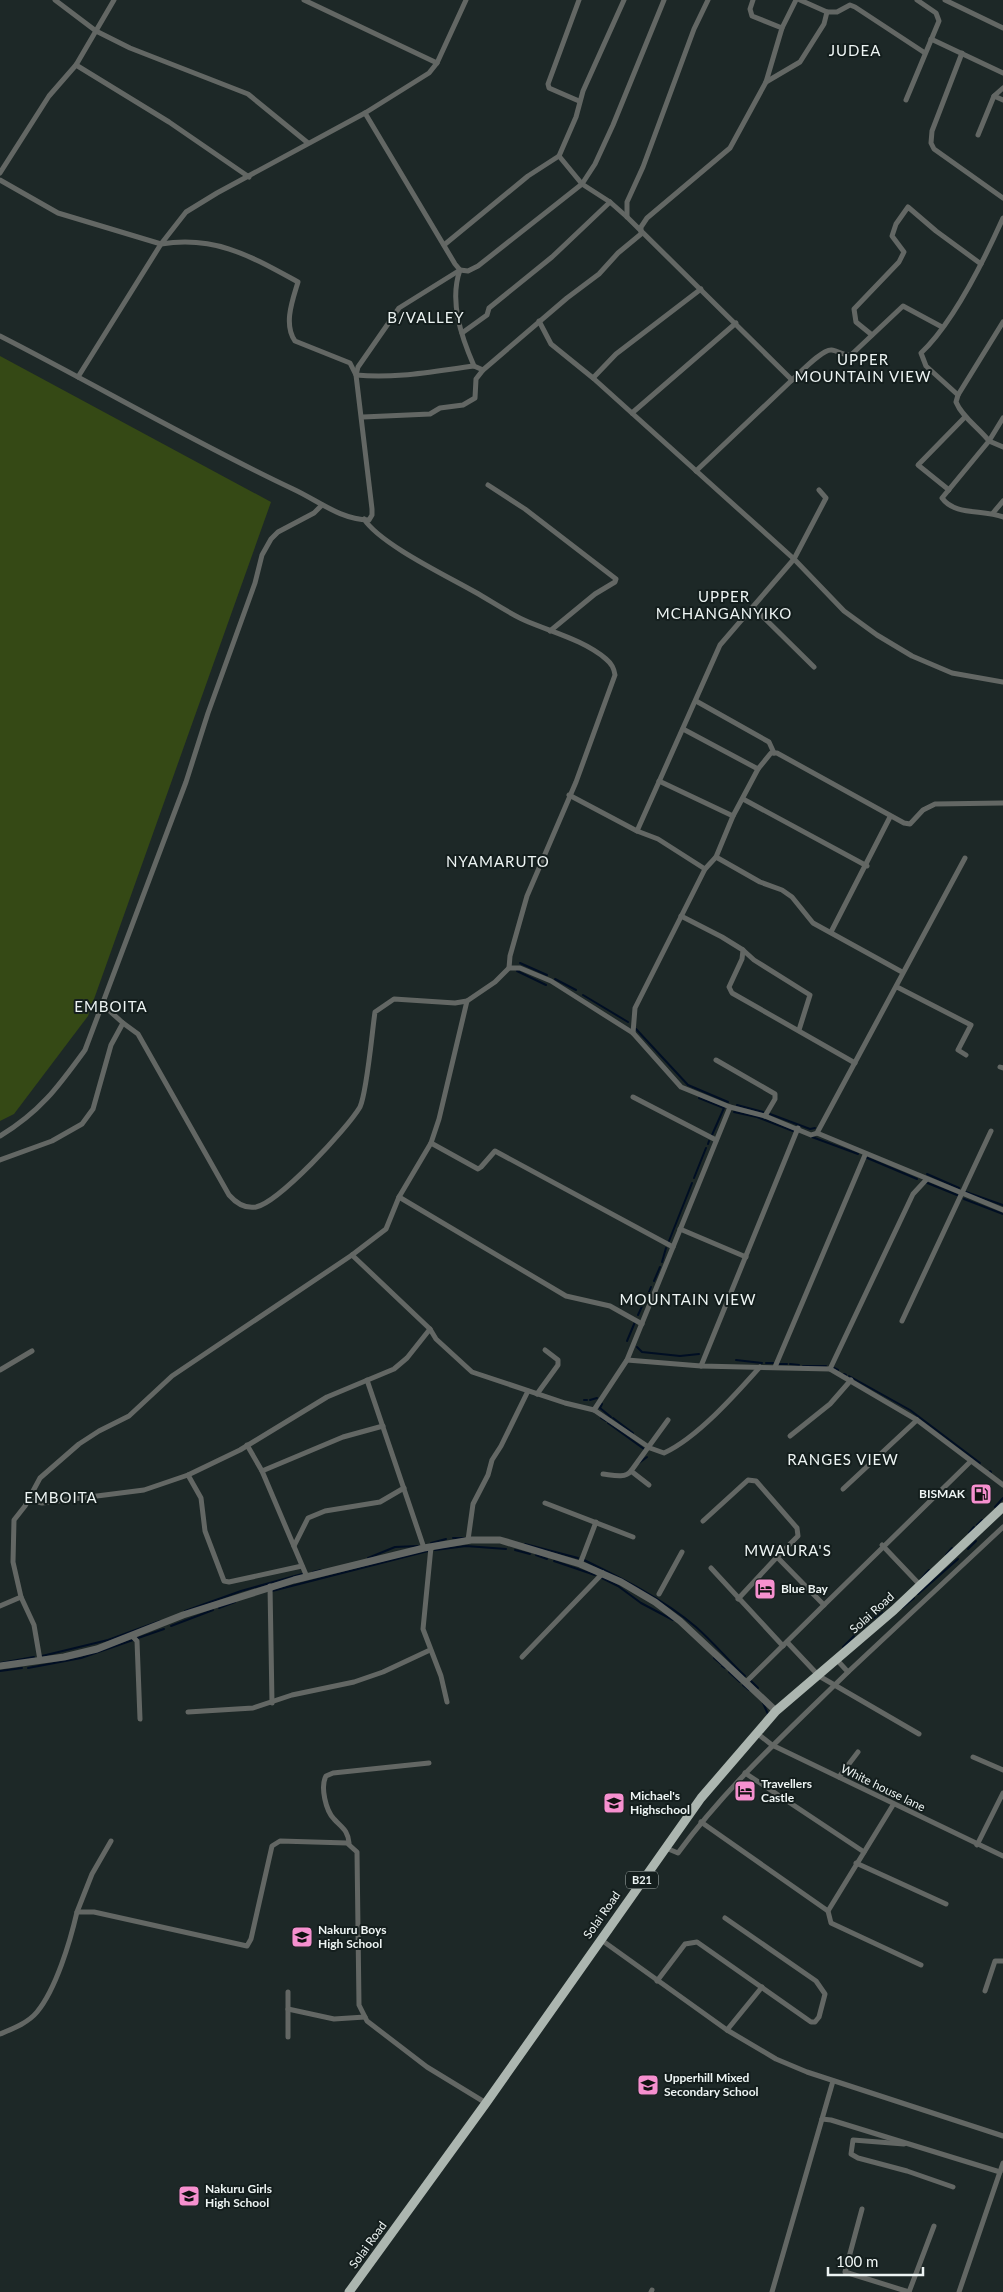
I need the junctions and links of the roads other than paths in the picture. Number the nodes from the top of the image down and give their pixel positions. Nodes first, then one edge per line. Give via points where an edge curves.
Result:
1 (56, 0) edge
2 (114, 0) edge
3 (304, 0) edge
4 (323, 0) edge
5 (466, 0) edge
6 (579, 0) edge
7 (624, 0) edge
8 (664, 0) edge
9 (708, 0) edge
10 (753, 0) edge
11 (796, 0) edge
12 (800, 0) edge
13 (846, 0) edge
14 (917, 0) edge
15 (945, 0) edge
16 (320, 6) junction
17 (844, 7) junction
18 (827, 12) junction
19 (782, 28) junction
20 (1003, 28) edge
21 (96, 31) junction
22 (931, 39) junction
23 (962, 52) junction
24 (925, 53) junction
25 (436, 63) junction
26 (76, 65) junction
27 (1003, 73) edge
28 (766, 82) junction
29 (1003, 88) edge
30 (994, 96) junction
31 (906, 100) dead end
32 (1003, 100) edge
33 (579, 102) junction
34 (365, 113) junction
35 (978, 135) dead end
36 (308, 143) junction
37 (559, 156) junction
38 (0, 173) edge
39 (249, 177) junction
40 (0, 180) edge
41 (582, 184) junction
42 (1003, 198) edge
43 (610, 202) junction
44 (627, 217) junction
45 (1003, 218) edge
46 (641, 230) junction
47 (161, 244) junction
48 (444, 245) junction
49 (981, 264) junction
50 (460, 270) junction
51 (702, 289) junction
52 (539, 321) junction
53 (1003, 322) edge
54 (736, 323) junction
55 (942, 327) junction
56 (462, 333) junction
57 (872, 335) junction
58 (0, 336) edge
59 (474, 366) junction
60 (482, 370) junction
61 (356, 375) junction
62 (78, 377) junction
63 (593, 378) junction
64 (792, 380) junction
65 (958, 394) junction
66 (632, 413) junction
67 (362, 417) junction
68 (965, 417) junction
69 (1003, 418) edge
70 (989, 441) junction
71 (1003, 447) edge
72 (696, 472) junction
73 (488, 485) dead end
74 (819, 490) dead end
75 (949, 490) junction
76 (1003, 501) edge
77 (322, 504) junction
78 (993, 512) junction
79 (1003, 517) edge
80 (364, 520) junction
81 (794, 559) junction
82 (754, 607) junction
83 (550, 631) junction
84 (814, 667) dead end
85 (1003, 682) edge
86 (696, 700) junction
87 (683, 729) junction
88 (774, 753) junction
89 (758, 769) junction
90 (659, 781) junction
91 (569, 795) junction
92 (743, 800) junction
93 (1003, 803) edge
94 (733, 816) junction
95 (890, 817) junction
96 (637, 831) junction
97 (716, 857) junction
98 (965, 858) dead end
99 (867, 866) junction
100 (705, 869) junction
101 (681, 916) junction
102 (831, 932) junction
103 (743, 950) junction
104 (509, 968) junction
105 (902, 972) junction
106 (897, 988) junction
107 (467, 1001) junction
108 (104, 1006) junction
109 (123, 1022) junction
110 (799, 1030) junction
111 (633, 1033) junction
112 (966, 1054) dead end
113 (716, 1060) dead end
114 (855, 1063) junction
115 (633, 1097) dead end
116 (730, 1107) junction
117 (765, 1116) junction
118 (798, 1128) junction
119 (991, 1131) dead end
120 (816, 1133) junction
121 (0, 1136) edge
122 (716, 1140) junction
123 (431, 1142) junction
124 (865, 1155) junction
125 (0, 1160) edge
126 (926, 1180) junction
127 (962, 1194) junction
128 (399, 1197) junction
129 (1003, 1210) edge
130 (680, 1229) junction
131 (673, 1247) junction
132 (352, 1255) junction
133 (746, 1256) junction
134 (902, 1321) dead end
135 (642, 1324) junction
136 (430, 1329) junction
137 (545, 1350) dead end
138 (32, 1351) dead end
139 (627, 1360) junction
140 (701, 1366) junction
141 (760, 1367) junction
142 (775, 1367) junction
143 (830, 1369) junction
144 (0, 1370) edge
145 (368, 1380) junction
146 (851, 1380) junction
147 (528, 1391) junction
148 (537, 1394) junction
149 (594, 1410) junction
150 (668, 1420) dead end
151 (917, 1420) junction
152 (383, 1426) junction
153 (790, 1436) dead end
154 (247, 1445) junction
155 (650, 1448) junction
156 (971, 1461) junction
157 (262, 1470) junction
158 (631, 1471) junction
159 (603, 1474) dead end
160 (188, 1475) junction
161 (649, 1485) dead end
162 (1003, 1486) edge
163 (404, 1488) junction
164 (843, 1490) dead end
165 (29, 1500) junction
166 (545, 1503) dead end
167 (1003, 1507) edge
168 (703, 1521) dead end
169 (596, 1522) junction
170 (1003, 1527) edge
171 (633, 1537) dead end
172 (468, 1540) junction
173 (882, 1545) junction
174 (294, 1546) junction
175 (428, 1547) junction
176 (682, 1552) dead end
177 (777, 1557) junction
178 (580, 1564) junction
179 (302, 1566) junction
180 (711, 1568) dead end
181 (603, 1573) junction
182 (307, 1577) junction
183 (920, 1585) junction
184 (270, 1586) junction
185 (659, 1594) dead end
186 (21, 1597) junction
187 (738, 1599) junction
188 (824, 1605) junction
189 (0, 1606) edge
190 (132, 1636) junction
191 (785, 1644) junction
192 (430, 1650) junction
193 (522, 1657) dead end
194 (40, 1660) junction
195 (838, 1660) junction
196 (0, 1666) edge
197 (848, 1672) junction
198 (819, 1676) junction
199 (746, 1682) junction
200 (834, 1686) junction
201 (447, 1702) dead end
202 (272, 1703) junction
203 (776, 1711) junction
204 (188, 1712) dead end
205 (140, 1719) dead end
206 (758, 1734) junction
207 (919, 1734) dead end
208 (772, 1746) junction
209 (858, 1752) dead end
210 (973, 1757) dead end
211 (429, 1763) dead end
212 (1003, 1770) edge
213 (745, 1773) junction
214 (839, 1777) junction
215 (1003, 1793) edge
216 (893, 1805) junction
217 (701, 1822) junction
218 (111, 1841) dead end
219 (349, 1843) junction
220 (977, 1845) junction
221 (665, 1848) junction
222 (864, 1852) junction
223 (1003, 1856) edge
224 (856, 1863) junction
225 (946, 1904) dead end
226 (828, 1911) junction
227 (77, 1912) junction
228 (726, 1918) dead end
229 (600, 1939) junction
230 (1003, 1961) edge
231 (921, 1965) dead end
232 (657, 1981) junction
233 (762, 1987) junction
234 (985, 1991) dead end
235 (288, 1992) dead end
236 (288, 2009) junction
237 (364, 2017) junction
238 (728, 2030) junction
239 (0, 2034) edge
240 (288, 2037) dead end
241 (833, 2081) junction
242 (486, 2103) junction
243 (822, 2120) junction
244 (1003, 2136) edge
245 (914, 2145) junction
246 (1003, 2163) edge
247 (1000, 2172) junction
248 (953, 2187) dead end
249 (862, 2209) dead end
250 (934, 2226) dead end
251 (349, 2292) edge
252 (772, 2292) edge
253 (909, 2292) edge
254 (959, 2292) edge

1 - 21 street
2 - 21 street
3 - 16 street
4 - 16 street
5 - 25 street
6 - 33 street via 548,84 554,92
7 - 33 street
8 - 41 street via 613,125
9 - 44 street via 627,202
10 - 19 street via 752,16
11 - 19 street
12 - 18 street
13 - 17 street
14 - 22 street via 939,17
15 - 20 street
16 - 25 street
17 - 18 street via 837,12
17 - 24 street via 855,7
18 - 28 street via 824,24 800,62
19 - 28 street
21 - 26 street
21 - 36 street via 130,48 248,94
22 - 23 street
22 - 24 street
23 - 27 street
23 - 42 street via 932,131 931,143 934,149
24 - 31 street
25 - 34 street via 429,74
26 - 38 street via 49,96
26 - 39 street via 169,122
28 - 46 street via 730,148 647,218
29 - 30 street
30 - 32 street
30 - 35 street
33 - 37 street
34 - 36 street
34 - 48 street
36 - 39 street
37 - 41 street
37 - 48 street via 528,176
39 - 47 street via 186,212
40 - 47 street via 58,214
41 - 43 street
41 - 50 street via 491,257 468,271
43 - 44 street
43 - 56 street via 552,258
44 - 46 street
45 - 49 street
46 - 51 street
46 - 52 street via 641,234 599,274
47 - 61 street via 178,241 218,244 298,282 289,311 295,341 350,363
47 - 62 street
48 - 50 street
49 - 55 street
49 - 57 street via 908,207 892,236 904,252 899,262 854,309 856,322
50 - 56 street via 455,286
50 - 61 street via 399,308 362,358
51 - 54 street
51 - 63 street via 616,354
52 - 60 street
52 - 63 street via 551,344
53 - 65 street
54 - 64 street
54 - 66 street
55 - 57 street via 903,306
55 - 65 street via 921,353 926,366
56 - 59 street
57 - 64 street via 851,355 824,351
58 - 62 street
59 - 60 street
59 - 61 street via 392,376
60 - 67 street via 476,378 475,398 463,405 440,408 430,414
61 - 67 street
62 - 77 street via 209,449
63 - 66 street
64 - 72 street
65 - 68 street via 958,405
66 - 72 street
67 - 80 street via 372,515
68 - 70 street via 977,425
68 - 75 street via 918,464
69 - 70 street
70 - 71 street
70 - 75 street
72 - 81 street
73 - 83 street via 525,509 616,579
74 - 81 street via 826,498
75 - 78 street via 942,498 947,506
76 - 78 street
77 - 80 street via 348,518
77 - 108 street via 314,513 278,532 262,554 255,583 186,782
78 - 79 street
80 - 83 street via 387,540 437,571
81 - 82 street
81 - 85 street via 844,611 898,648 952,673
82 - 84 street
82 - 86 street via 720,646
83 - 91 street via 606,659 615,675
86 - 87 street
86 - 88 street via 769,742
87 - 89 street
87 - 90 street
88 - 89 street
88 - 95 street
89 - 92 street
90 - 94 street
90 - 96 street
91 - 96 street
91 - 104 street via 527,896
92 - 94 street
92 - 99 street
93 - 95 street via 936,804 923,810 910,824
94 - 97 street
95 - 99 street
96 - 100 street via 658,839
97 - 100 street
97 - 102 street via 760,882 782,890 813,923
98 - 105 street
99 - 102 street
100 - 101 street
101 - 103 street
101 - 111 street via 635,1008
102 - 105 street
103 - 110 street via 810,995
103 - 110 street via 729,987 732,993
104 - 107 street
104 - 111 street via 520,968 551,981
105 - 106 street
106 - 112 street via 970,1025 958,1050
106 - 114 street
107 - 109 street via 394,999 375,1012 360,1106 318,1156 273,1198 255,1207 245,1207 229,1195 138,1034
107 - 123 street
108 - 109 street
108 - 121 street via 85,1050 57,1088 36,1112
109 - 125 street via 111,1045 93,1109 82,1124 52,1141
110 - 114 street
111 - 116 street via 682,1087
113 - 117 street via 775,1094
114 - 120 street
115 - 122 street
116 - 117 street
116 - 122 street
117 - 118 street
118 - 120 street via 811,1135
118 - 133 street
119 - 127 street
120 - 124 street
122 - 130 street
123 - 128 street
123 - 131 street via 478,1168 495,1151
124 - 126 street
124 - 142 street
126 - 127 street
126 - 143 street via 913,1194
127 - 129 street
127 - 134 street
128 - 132 street via 386,1229
128 - 135 street via 566,1296 610,1306
130 - 131 street
130 - 133 street
131 - 135 street
132 - 136 street
132 - 165 street via 172,1376 129,1416 79,1444 40,1478
133 - 140 street
135 - 139 street
136 - 145 street via 394,1369
136 - 147 street via 436,1340 472,1372
137 - 148 street via 558,1360 558,1365
138 - 144 street
139 - 140 street
139 - 149 street
140 - 141 street
141 - 142 street
141 - 155 street via 708,1421 670,1450 664,1453
142 - 143 street
143 - 146 street
145 - 152 street
145 - 154 street via 327,1397
146 - 151 street
146 - 153 street via 830,1404
147 - 148 street
147 - 172 street via 473,1504
148 - 149 street
149 - 155 street
150 - 155 street
151 - 156 street
151 - 164 street
152 - 157 street via 343,1437
152 - 163 street
154 - 157 street
154 - 160 street
155 - 158 street
156 - 162 street
156 - 173 street
157 - 174 street
158 - 159 street via 621,1476
158 - 161 street
160 - 165 street via 144,1490 42,1503
160 - 179 street via 201,1498 205,1532 224,1581
163 - 174 street via 380,1502 324,1511 308,1518
163 - 175 street
165 - 186 street via 14,1520 12,1562
166 - 169 street
167 - 183 highway, Solai Road / B21
168 - 177 street via 752,1479 797,1528 798,1536
169 - 171 street
169 - 178 street
170 - 197 street
172 - 175 street
172 - 178 street via 500,1540
173 - 183 street
173 - 188 street
174 - 179 street
175 - 182 street
175 - 192 street via 423,1629
176 - 185 street
177 - 187 street
177 - 188 street
178 - 181 street
179 - 182 street
180 - 187 street
181 - 193 street
181 - 199 street via 680,1620
182 - 184 street
183 - 195 highway, Solai Road / B21
184 - 190 street
184 - 202 street
186 - 189 street
186 - 194 street via 34,1625
187 - 191 street
188 - 191 street
190 - 194 street via 98,1649
190 - 205 street via 137,1641
191 - 198 street
191 - 199 street
192 - 201 street
192 - 202 street via 354,1682 292,1695
194 - 196 street
195 - 197 street
195 - 198 highway, Solai Road / B21
197 - 200 street
198 - 200 street
198 - 203 highway, Solai Road / B21
199 - 203 street
200 - 207 street
200 - 208 street
202 - 204 street via 253,1708
203 - 206 highway, Solai Road / B21
206 - 208 street, White house lane
206 - 221 highway, Solai Road / B21 via 701,1798
208 - 213 street
208 - 214 street, White house lane
209 - 214 street
210 - 212 street
211 - 219 street via 326,1776 323,1786 330,1814 346,1830
213 - 217 street
213 - 222 street
214 - 216 street, White house lane
215 - 220 street
216 - 220 street, White house lane
216 - 222 street
217 - 221 street via 678,1854
217 - 226 street
218 - 227 street via 92,1874
219 - 227 street via 280,1841 272,1846 247,1946 94,1912
219 - 237 street via 357,1852 359,2005
220 - 223 street, White house lane
221 - 229 highway, Solai Road / B21
222 - 224 street
224 - 225 street
224 - 226 street
226 - 231 street via 831,1923
227 - 239 street via 58,1976 37,2012
228 - 233 street via 816,1981 825,1994 818,2017 811,2022
229 - 232 street
229 - 242 highway, Solai Road / B21
230 - 234 street via 995,1961
232 - 233 street via 685,1944 696,1942
232 - 238 street
233 - 238 street
235 - 236 street
236 - 237 street via 334,2019
236 - 240 street
237 - 242 street via 427,2068
238 - 241 street via 776,2059
241 - 243 street
241 - 244 street
242 - 251 highway, Solai Road / B21
243 - 245 street
243 - 252 street
245 - 247 street
245 - 248 street via 853,2140 851,2154
246 - 247 street
247 - 254 street
249 - 253 street via 845,2272
250 - 253 street

